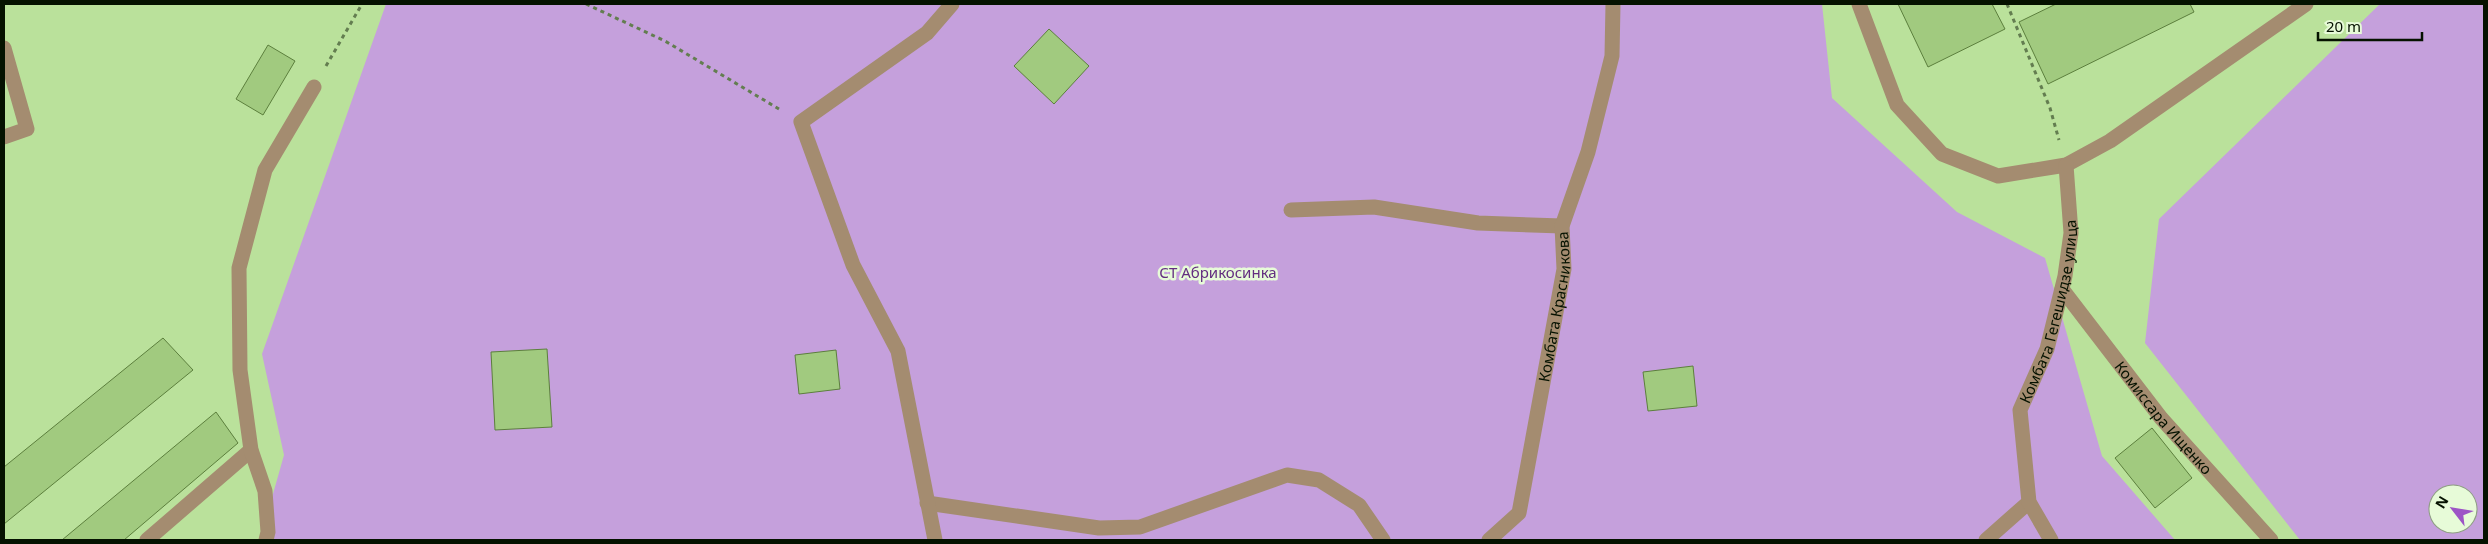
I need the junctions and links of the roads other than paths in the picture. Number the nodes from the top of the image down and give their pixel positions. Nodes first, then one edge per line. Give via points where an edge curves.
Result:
1 (952, 4) edge
2 (1613, 4) edge
3 (1859, 4) edge
4 (2306, 4) edge
5 (4, 48) edge
6 (314, 87) road end
7 (4, 138) edge
8 (2066, 165) junction
9 (1291, 210) dead end
10 (1562, 226) junction
11 (2062, 289) junction
12 (251, 450) junction
13 (2029, 502) junction
14 (927, 503) junction
15 (147, 540) edge
16 (266, 540) edge
17 (935, 540) edge
18 (1383, 540) edge
19 (1489, 540) edge
20 (1986, 540) edge
21 (2051, 540) edge
22 (2271, 540) edge

1 - 14 street via 927,33 801,122 853,266 898,352
2 - 10 street, Комбата Красникова via 1612,56 1588,152
3 - 8 street via 1898,105 1942,154 1998,176
4 - 8 street via 2110,141
5 - 7 street via 27,129
6 - 12 street via 265,170 239,268 240,370
8 - 11 street, Комбата Гегешидзе улица via 2071,233
9 - 10 street via 1374,207 1478,222
10 - 19 street, Комбата Красникова via 1564,269 1519,513
11 - 13 street, Комбата Гегешидзе улица via 2047,349 2020,410
11 - 22 street, Комиссара Ищенко via 2161,418
12 - 15 street
12 - 16 street via 265,491
13 - 20 street
13 - 21 street, Комбата Гегешидзе улица
14 - 17 street
14 - 18 street via 1099,528 1140,527 1287,476 1319,480 1359,505

